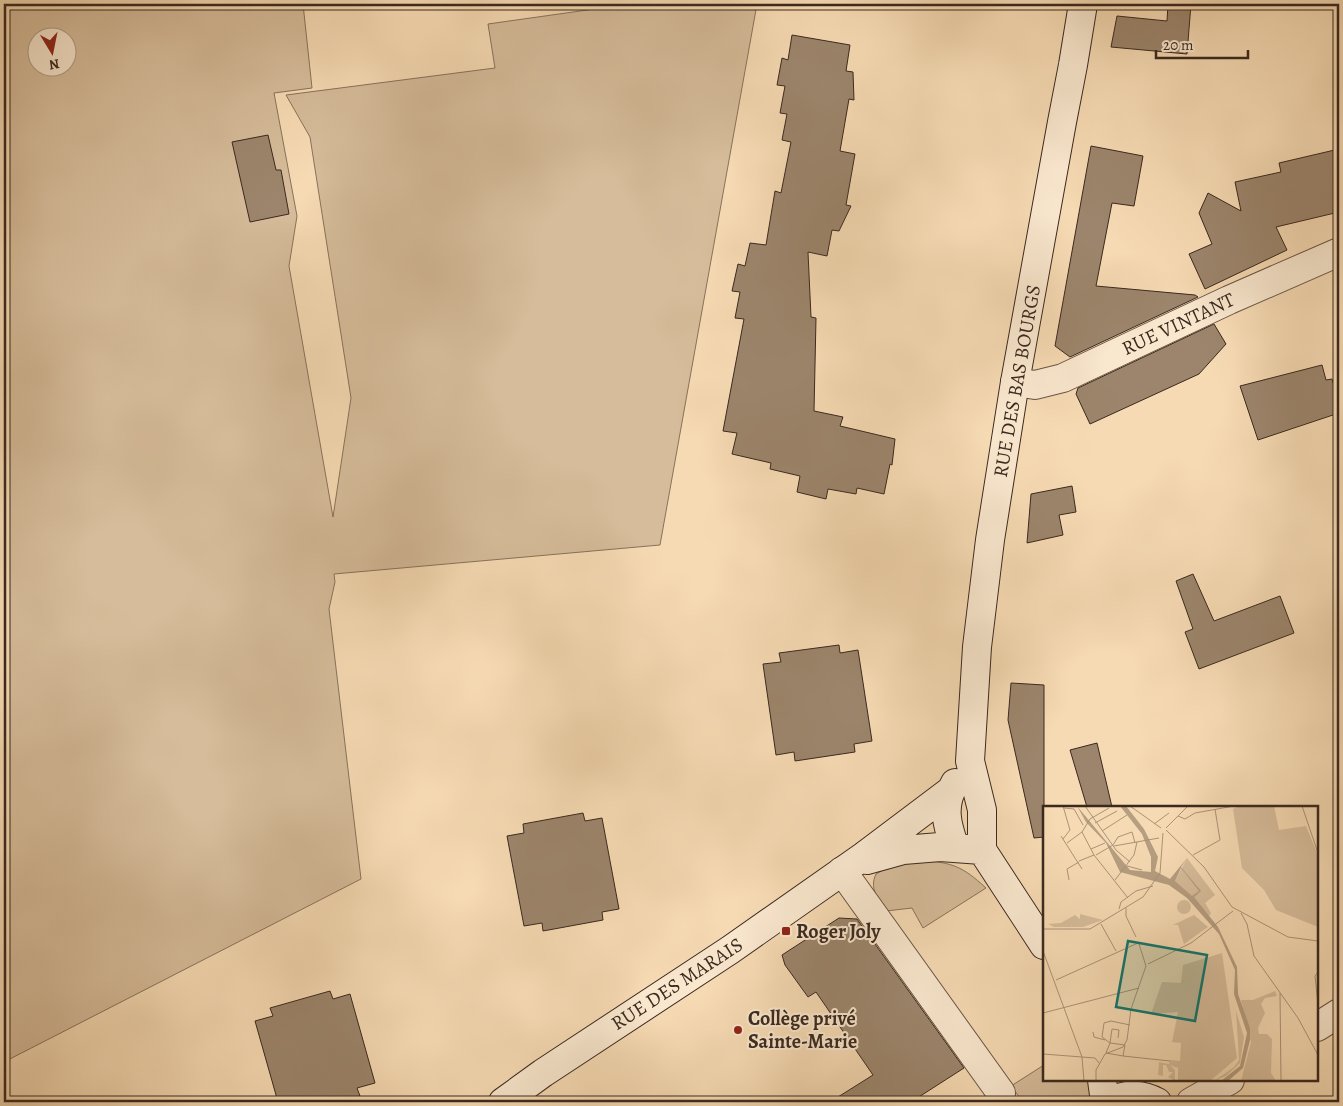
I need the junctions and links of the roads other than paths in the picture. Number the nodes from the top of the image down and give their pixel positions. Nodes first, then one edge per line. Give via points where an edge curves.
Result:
1 (1083, 4) edge
2 (1339, 252) edge
3 (1015, 382) junction
4 (970, 761) junction
5 (949, 792) junction
6 (969, 849) junction
7 (846, 868) junction
8 (1043, 944) edge
9 (1339, 1013) edge
10 (1318, 1026) edge
11 (1102, 1081) edge
12 (1228, 1081) edge
13 (1001, 1092) dead end
14 (1146, 1093) edge
15 (503, 1102) edge
16 (1105, 1102) edge
17 (1111, 1102) edge
18 (1192, 1102) edge

1 - 3 street, RUE DES BAS BOURGS
2 - 3 street, RUE VINTANT via 1063,378 1035,385
3 - 4 street, RUE DES BAS BOURGS via 977,647
4 - 5 street
4 - 6 street, RUE DES BAS BOURGS via 982,810
5 - 6 street via 946,818
5 - 7 street, RUE DES MARAIS
6 - 7 street, RUE DES MARAIS via 903,850
6 - 8 street
7 - 13 street
7 - 15 street, RUE DES MARAIS
9 - 10 street
11 - 16 street
12 - 18 street
14 - 17 street

